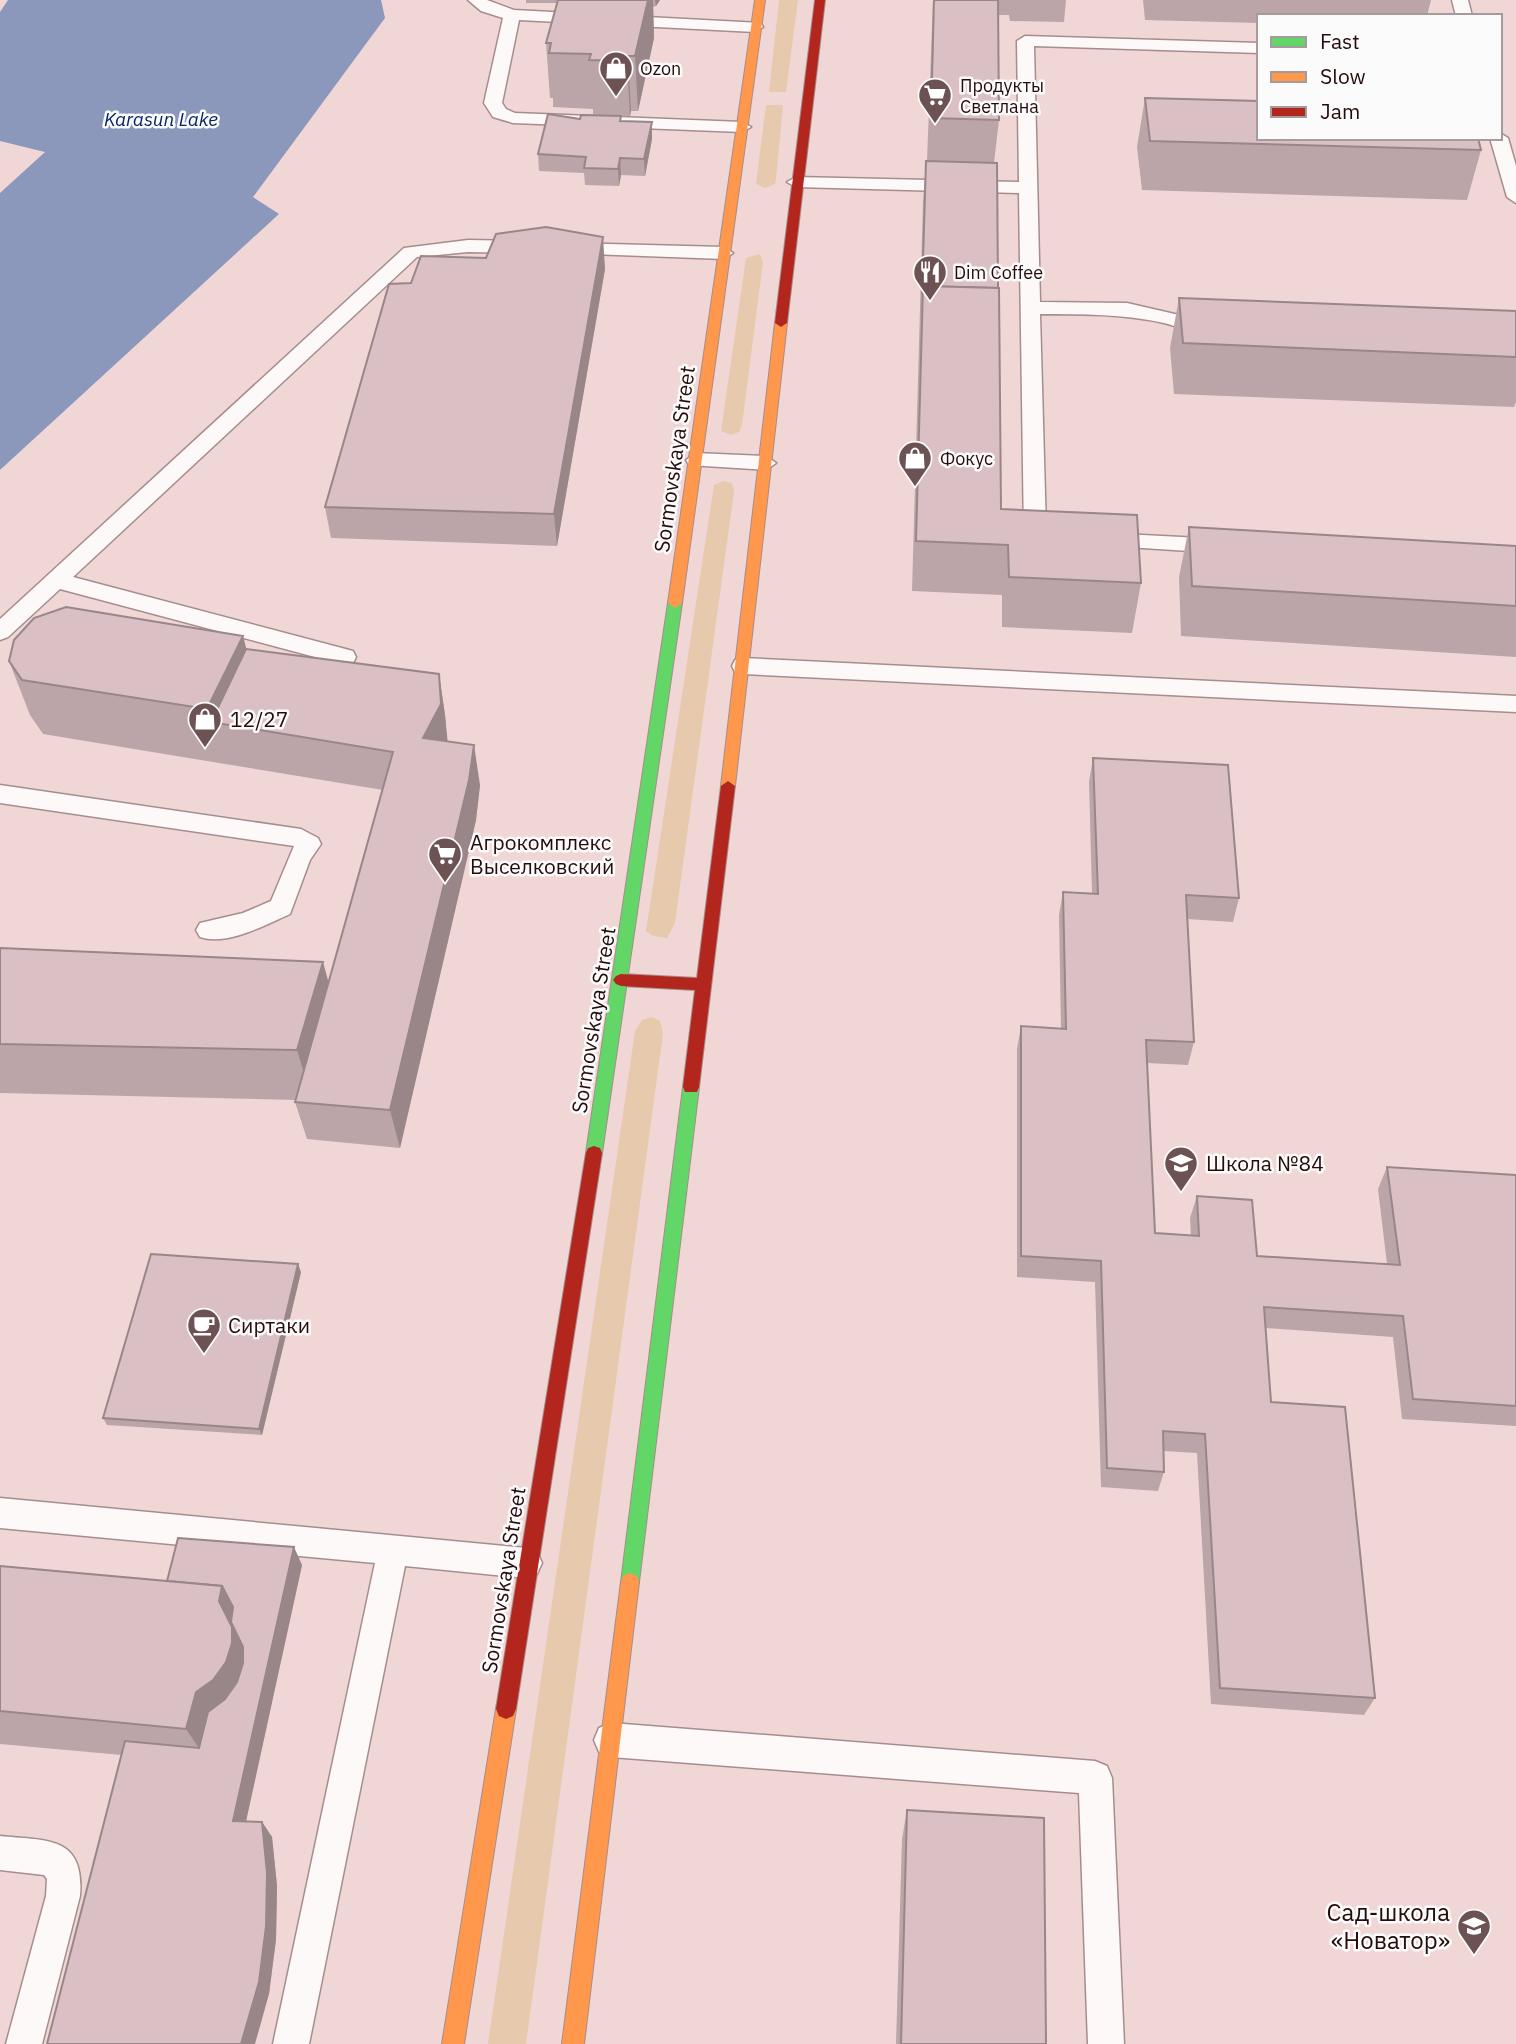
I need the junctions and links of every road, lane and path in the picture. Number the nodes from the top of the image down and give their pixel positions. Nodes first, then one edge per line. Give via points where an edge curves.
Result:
1 (476, 0) edge
2 (760, 0) edge
3 (820, 0) edge
4 (512, 15) junction
5 (755, 27) junction
6 (1257, 47) edge
7 (741, 127) junction
8 (1506, 145) edge
9 (796, 182) junction
10 (1026, 188) junction
11 (1516, 197) edge
12 (724, 253) junction
13 (1029, 308) junction
14 (1233, 325) edge
15 (696, 460) junction
16 (766, 463) junction
17 (1063, 538) edge
18 (1090, 540) edge
19 (1241, 547) edge
20 (56, 580) junction
21 (0, 632) edge
22 (345, 657) dead end
23 (743, 666) junction
24 (1516, 704) edge
25 (0, 794) edge
26 (209, 930) dead end
27 (621, 980) junction
28 (704, 984) junction
29 (0, 1513) edge
30 (393, 1550) junction
31 (526, 1563) junction
32 (611, 1740) junction
33 (0, 1853) edge
34 (24, 2044) edge
35 (291, 2044) edge
36 (453, 2044) edge
37 (573, 2044) edge
38 (1106, 2044) edge

1 - 4 lane
2 - 5 main road, Sormovskaya Street
3 - 9 main road
4 - 5 lane
4 - 7 lane via 492,103 499,113 513,118
5 - 7 main road, Sormovskaya Street
6 - 10 lane via 1025,41
7 - 12 main road, Sormovskaya Street
8 - 11 lane
9 - 10 lane
9 - 16 main road
10 - 13 lane
12 - 15 main road, Sormovskaya Street
12 - 20 lane via 468,246 411,251
13 - 14 lane via 1127,309 1192,324
13 - 17 lane via 1035,537
15 - 16 lane
15 - 27 main road, Sormovskaya Street
16 - 23 main road
18 - 19 lane
20 - 21 lane
20 - 22 lane
23 - 24 lane
23 - 28 main road
25 - 26 lane via 301,838 309,844 299,857 281,907 248,922
27 - 28 main road
27 - 31 main road, Sormovskaya Street
28 - 32 main road
29 - 30 lane
30 - 31 lane
30 - 35 lane
31 - 36 main road, Sormovskaya Street
32 - 37 main road
32 - 38 lane via 1095,1778
33 - 34 lane via 53,1859 65,1873

